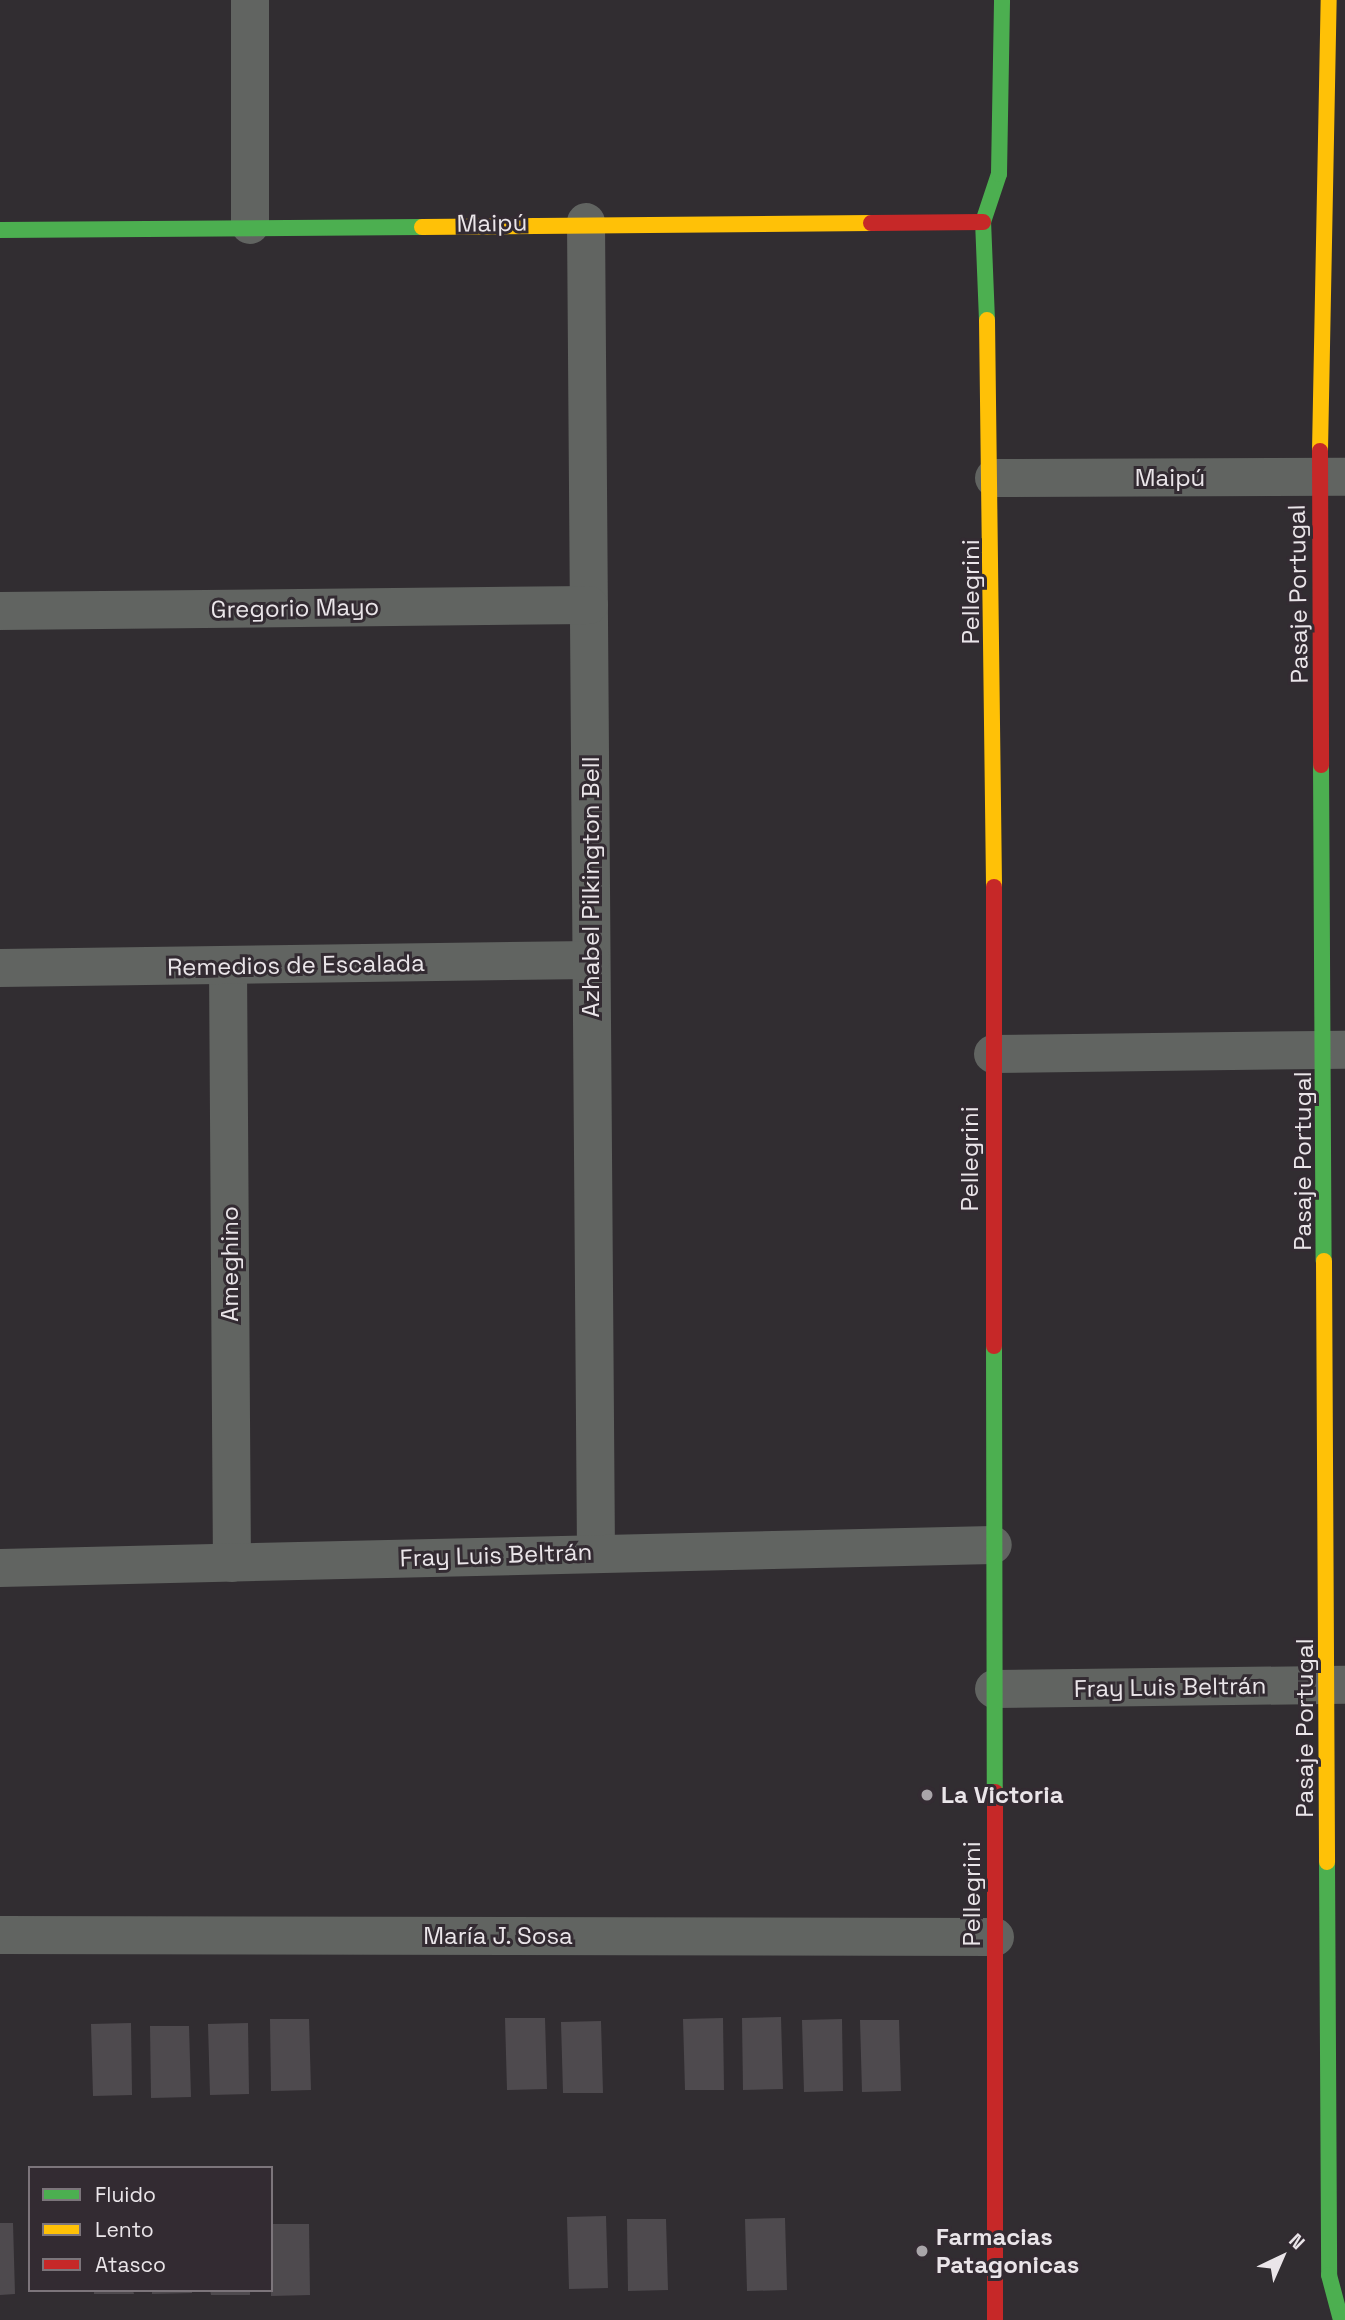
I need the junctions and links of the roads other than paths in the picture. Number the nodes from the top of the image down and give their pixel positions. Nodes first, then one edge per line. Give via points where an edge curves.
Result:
1 (250, 0) edge
2 (1002, 0) edge
3 (1329, 0) edge
4 (586, 222) junction
5 (983, 222) junction
6 (250, 225) junction
7 (0, 230) edge
8 (1332, 477) edge
9 (994, 478) junction
10 (589, 605) junction
11 (0, 611) edge
12 (592, 960) junction
13 (228, 965) junction
14 (0, 968) edge
15 (1335, 1050) edge
16 (993, 1054) junction
17 (993, 1545) junction
18 (596, 1552) junction
19 (232, 1563) junction
20 (0, 1568) edge
21 (1337, 1685) edge
22 (994, 1689) junction
23 (0, 1935) edge
24 (995, 1937) junction
25 (995, 2320) edge
26 (1341, 2320) edge

1 - 6 street
2 - 5 street, Pellegrini via 999,174
3 - 8 street, Pasaje Portugal
4 - 5 street, Maipú
4 - 6 street, Maipú
4 - 10 street, Azhabel Pilkington Bell
5 - 9 street, Pellegrini
6 - 7 street, Maipú
8 - 9 street, Maipú
8 - 15 street, Pasaje Portugal
9 - 16 street, Pellegrini
10 - 11 street, Gregorio Mayo
10 - 12 street, Azhabel Pilkington Bell
12 - 13 street, Remedios de Escalada
12 - 18 street, Azhabel Pilkington Bell
13 - 14 street, Remedios de Escalada
13 - 19 street, Ameghino
15 - 16 street
15 - 21 street, Pasaje Portugal
16 - 17 street, Pellegrini
17 - 18 street, Fray Luis Beltrán
17 - 22 street, Pellegrini
18 - 19 street, Fray Luis Beltrán
19 - 20 street, Fray Luis Beltrán
21 - 22 street, Fray Luis Beltrán
21 - 26 street, Pasaje Portugal via 1329,2275
22 - 24 street, Pellegrini
23 - 24 street, María J. Sosa
24 - 25 street, Pellegrini

